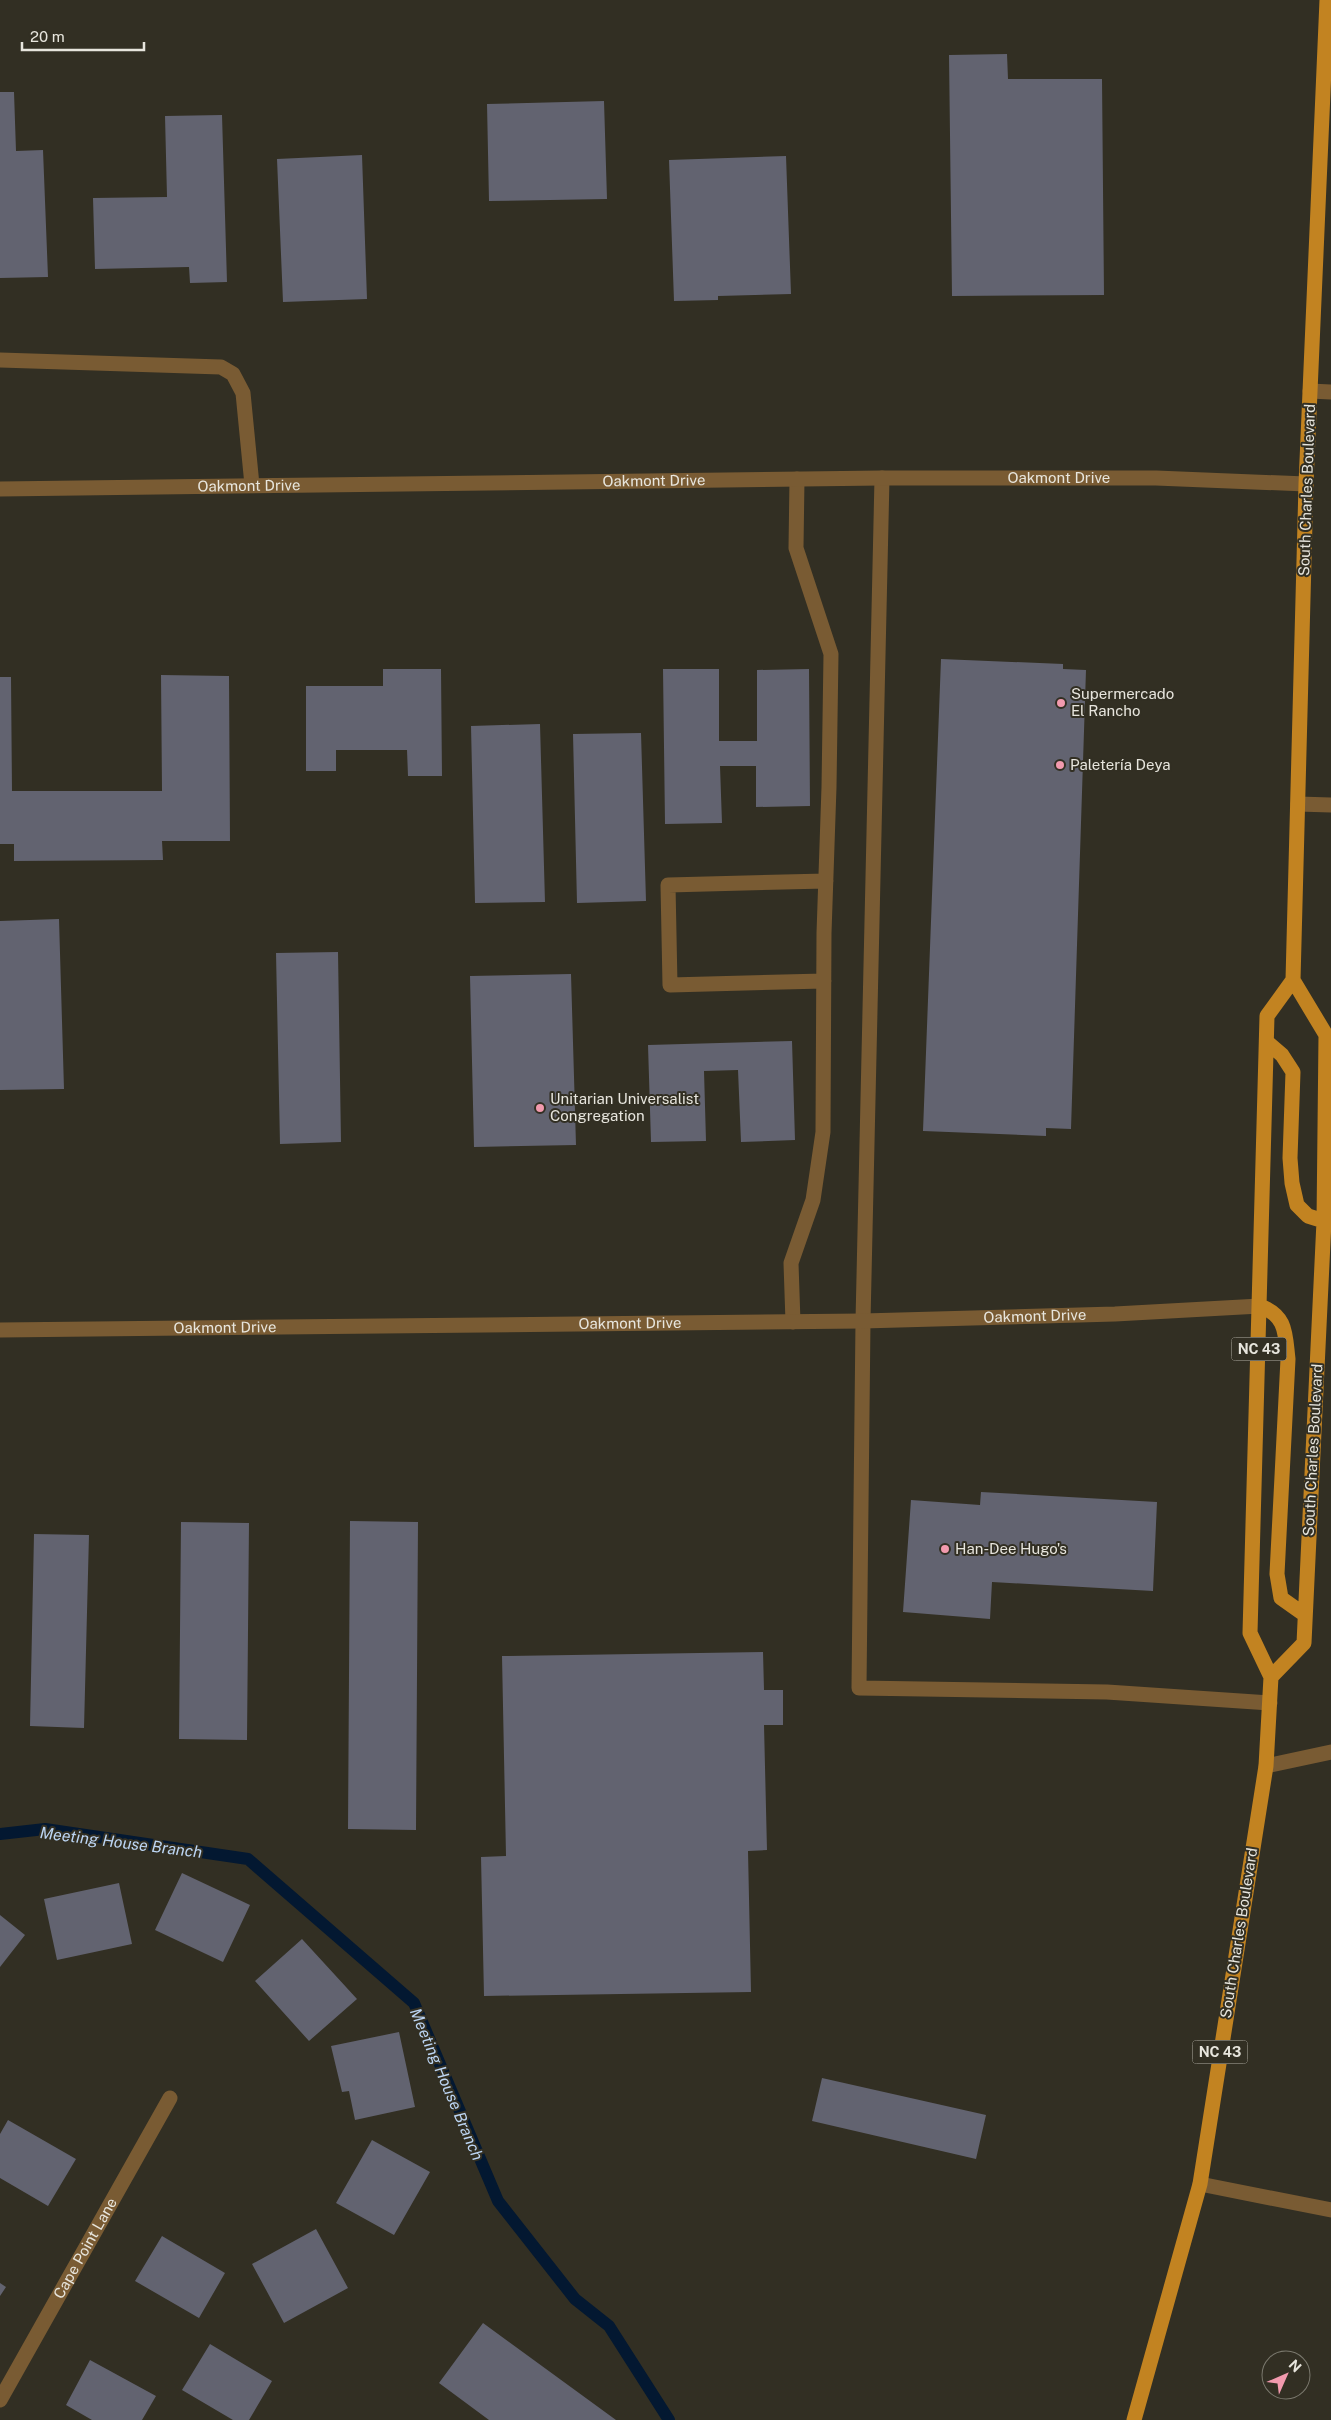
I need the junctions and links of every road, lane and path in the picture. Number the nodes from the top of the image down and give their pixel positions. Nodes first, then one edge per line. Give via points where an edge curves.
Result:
1 (1327, 0) edge
2 (1328, 69) edge
3 (0, 360) edge
4 (1310, 391) junction
5 (1331, 392) edge
6 (882, 478) junction
7 (798, 479) junction
8 (1306, 484) junction
9 (252, 486) junction
10 (0, 489) edge
11 (1298, 804) junction
12 (1331, 805) edge
13 (826, 881) junction
14 (1293, 980) junction
15 (824, 981) junction
16 (1268, 1043) junction
17 (1327, 1222) edge
18 (1260, 1306) junction
19 (864, 1321) junction
20 (793, 1322) junction
21 (0, 1330) edge
22 (1305, 1615) junction
23 (1272, 1677) junction
24 (1270, 1703) junction
25 (1331, 1752) edge
26 (1266, 1766) junction
27 (170, 2098) dead end
28 (1200, 2184) junction
29 (1331, 2210) edge
30 (0, 2400) edge
31 (1134, 2420) edge

1 - 2 main road, South Charles Boulevard
2 - 4 main road, South Charles Boulevard
3 - 9 street via 221,367 233,374 243,393
4 - 5 street
4 - 8 main road, South Charles Boulevard
6 - 7 street, Oakmont Drive
6 - 8 street, Oakmont Drive via 1156,478
6 - 19 street
7 - 9 street, Oakmont Drive
7 - 13 street via 796,548 831,654
8 - 11 main road, South Charles Boulevard
9 - 10 street, Oakmont Drive
11 - 12 street
11 - 14 main road, South Charles Boulevard
13 - 15 street
13 - 15 street via 668,885 670,985
14 - 16 main road, NC 43 via 1267,1016
14 - 17 main road, South Charles Boulevard via 1326,1035
15 - 20 street via 823,1132 813,1200 791,1263
16 - 17 main road via 1282,1055 1293,1072 1290,1158 1297,1204 1308,1216
16 - 18 main road, NC 43
17 - 22 main road, South Charles Boulevard
18 - 19 street, Oakmont Drive via 1115,1314
18 - 22 main road via 1280,1318 1288,1358 1277,1574 1281,1598
18 - 23 main road, NC 43 via 1250,1633
19 - 20 street, Oakmont Drive
19 - 24 street via 859,1688 1106,1692
20 - 21 street, Oakmont Drive
22 - 23 main road, South Charles Boulevard via 1304,1643
23 - 24 main road, South Charles Boulevard / NC 43
24 - 26 main road, South Charles Boulevard / NC 43
25 - 26 street
26 - 28 main road, South Charles Boulevard / NC 43
27 - 30 street, Cape Point Lane
28 - 29 street
28 - 31 main road, South Charles Boulevard / NC 43

